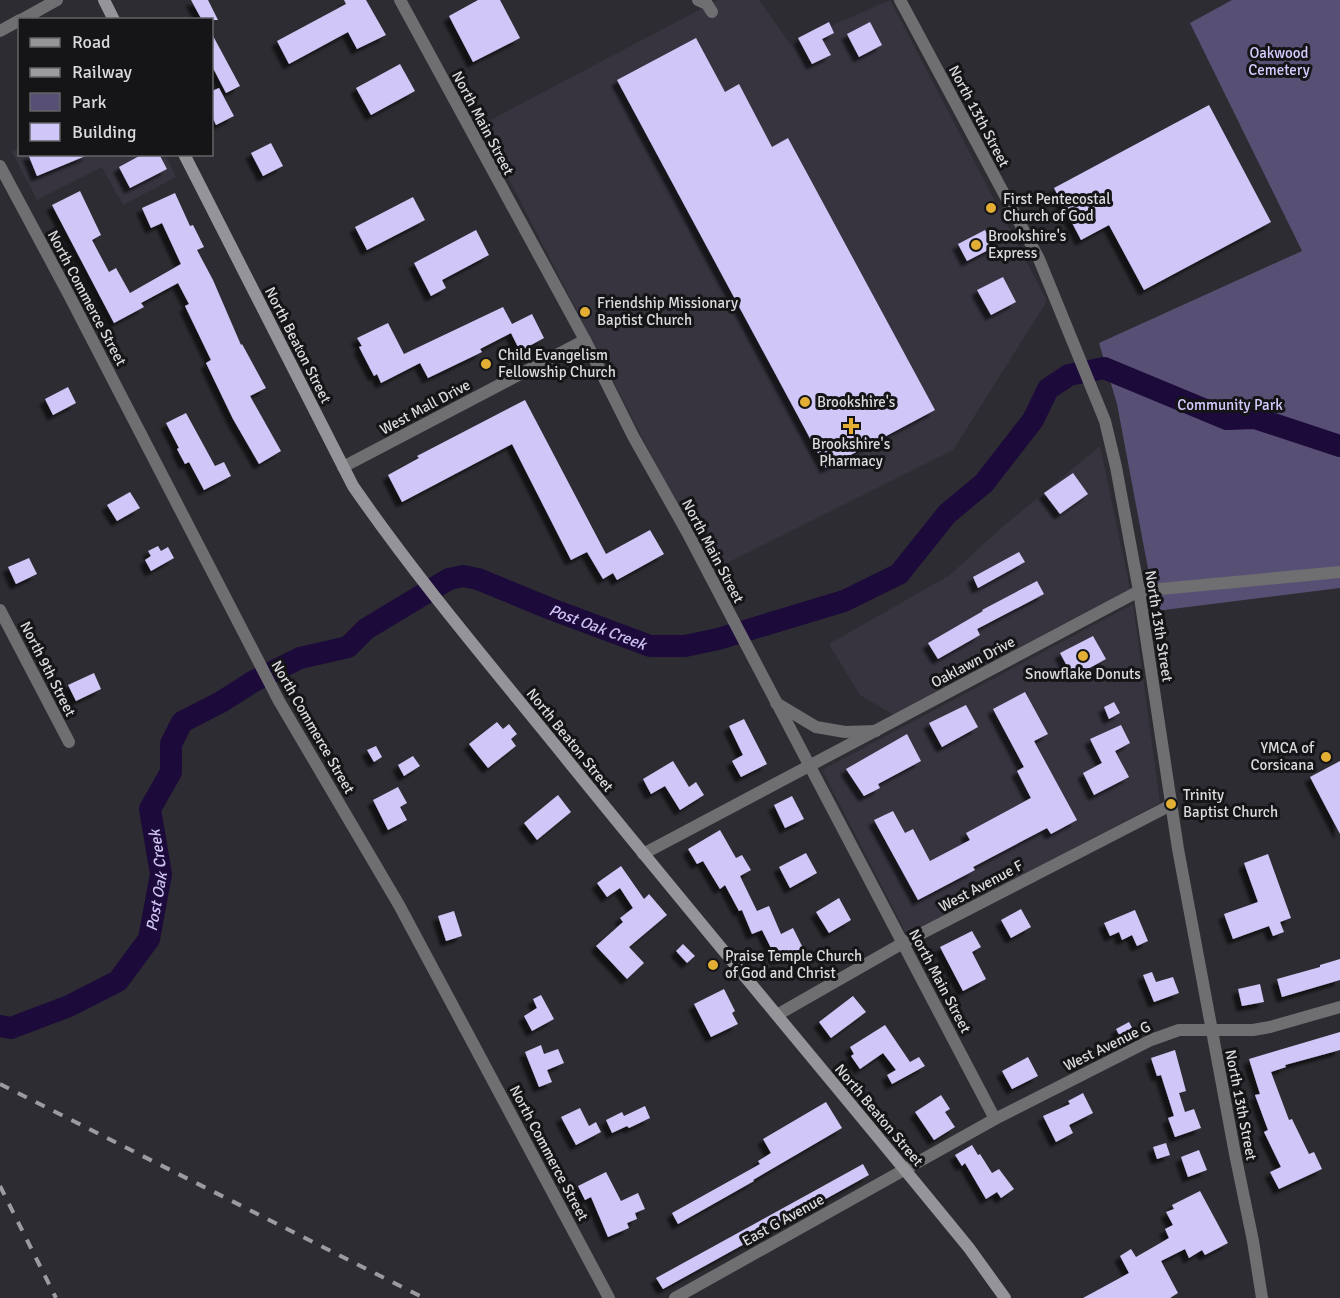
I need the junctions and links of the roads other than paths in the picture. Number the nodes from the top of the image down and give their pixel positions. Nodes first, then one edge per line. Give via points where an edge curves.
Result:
1 (57, 0) edge
2 (104, 0) edge
3 (400, 0) edge
4 (698, 0) edge
5 (900, 0) edge
6 (712, 12) dead end
7 (24, 18) edge
8 (113, 18) edge
9 (18, 21) edge
10 (0, 31) edge
11 (185, 156) edge
12 (0, 166) edge
13 (585, 340) junction
14 (343, 467) junction
15 (1340, 572) edge
16 (1139, 591) junction
17 (0, 610) edge
18 (776, 702) junction
19 (876, 731) junction
20 (69, 742) dead end
21 (808, 766) junction
22 (1171, 806) junction
23 (643, 854) junction
24 (903, 943) junction
25 (1340, 1007) edge
26 (777, 1015) junction
27 (1211, 1030) junction
28 (995, 1119) junction
29 (904, 1169) junction
30 (609, 1298) edge
31 (675, 1298) edge
32 (1005, 1298) edge
33 (1262, 1298) edge

1 - 7 street
2 - 8 main road
3 - 13 street, North Main Street
4 - 6 street
5 - 16 street, North 13th Street via 1039,259 1071,334 1105,421
9 - 10 street
11 - 14 main road, North Beaton Street
12 - 30 street, North Commerce Street via 244,636 399,905
13 - 14 street, West Mall Drive
13 - 18 street, North Main Street
14 - 23 main road, North Beaton Street via 392,541
15 - 16 street, Oaklawn Drive
16 - 19 street, Oaklawn Drive
16 - 22 street, North 13th Street
17 - 20 street, North 9th Street
18 - 19 street via 816,727 845,732
18 - 21 street, North Main Street
19 - 21 street, Oaklawn Drive
21 - 23 street, Oaklawn Drive
21 - 24 street, North Main Street
22 - 24 street, West Avenue F
22 - 27 street, North 13th Street
23 - 26 main road, North Beaton Street
24 - 26 street, West Avenue F
24 - 28 street, North Main Street
25 - 27 street, West Avenue G via 1270,1027
26 - 29 main road, North Beaton Street
27 - 28 street, West Avenue G via 1179,1030 1151,1040
27 - 33 street, North 13th Street
28 - 29 street, West Avenue G
29 - 31 street, East G Avenue
29 - 32 main road, North Beaton Street

